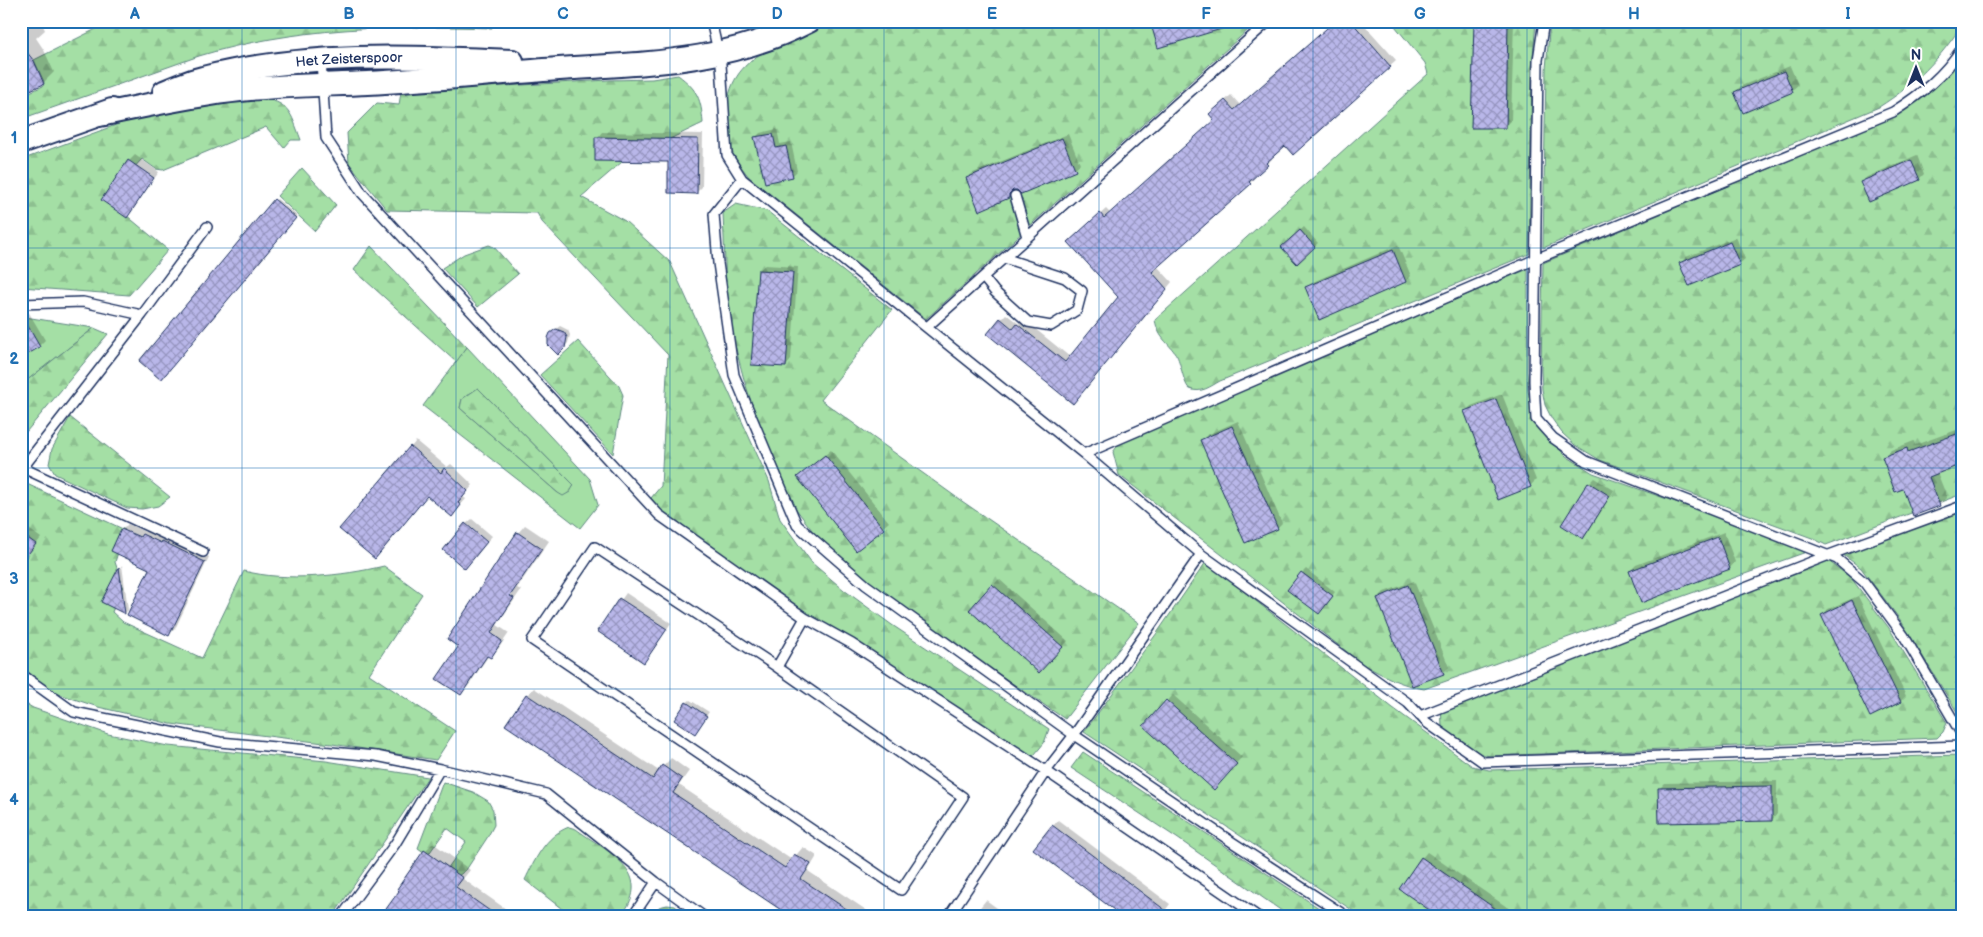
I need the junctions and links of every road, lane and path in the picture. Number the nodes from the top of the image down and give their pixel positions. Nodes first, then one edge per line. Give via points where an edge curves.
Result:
1 (711, 21) edge
2 (810, 21) edge
3 (1269, 21) edge
4 (1544, 21) edge
5 (1962, 48) edge
6 (718, 54) junction
7 (321, 59) junction
8 (608, 65) junction
9 (322, 85) junction
10 (99, 115) junction
11 (21, 142) edge
12 (742, 179) junction
13 (1015, 196) dead end
14 (207, 227) dead end
15 (1027, 238) junction
16 (1004, 258) junction
17 (1536, 259) junction
18 (983, 277) junction
19 (21, 304) edge
20 (142, 315) junction
21 (927, 327) junction
22 (1084, 454) junction
23 (22, 469) edge
24 (1962, 506) edge
25 (203, 552) dead end
26 (1201, 554) junction
27 (1829, 556) junction
28 (805, 618) junction
29 (777, 668) junction
30 (21, 674) edge
31 (1420, 716) junction
32 (1074, 735) junction
33 (1962, 735) edge
34 (1962, 746) edge
35 (440, 768) junction
36 (1046, 771) junction
37 (656, 882) junction
38 (342, 916) edge
39 (633, 916) edge
40 (703, 916) edge
41 (949, 916) edge
42 (1257, 916) edge
43 (1346, 916) edge

1 - 6 lane
2 - 6 street, Het Zeisterspoor via 759,42
3 - 15 lane
4 - 17 lane via 1538,60
5 - 17 lane via 1950,67 1893,112
6 - 8 street, Het Zeisterspoor via 656,64
6 - 12 lane via 727,155
7 - 8 street, Het Zeisterspoor via 420,56
7 - 9 lane
7 - 10 street, Het Zeisterspoor via 202,78
8 - 9 street, Het Zeisterspoor
9 - 10 street, Het Zeisterspoor via 232,91
9 - 28 lane via 326,138 368,200 658,514
10 - 11 street, Het Zeisterspoor
12 - 21 lane
12 - 32 lane via 714,214 734,375 797,525 866,584
13 - 15 lane
14 - 20 lane
15 - 16 lane
16 - 18 lane
16 - 18 lane via 1066,278 1082,291 1077,310 1051,326 1028,322
17 - 22 lane
17 - 27 lane via 1536,419 1553,438 1586,461
18 - 21 lane
19 - 20 lane via 83,302
20 - 23 lane
21 - 22 lane
22 - 26 lane
23 - 25 lane
24 - 27 lane
26 - 31 lane via 1408,704
26 - 32 lane
27 - 31 lane
27 - 33 lane via 1864,582 1904,636
28 - 29 lane
28 - 36 lane via 852,644
29 - 29 lane via 963,797 901,890 532,640 595,548
30 - 35 lane via 74,712 220,742 376,756
31 - 34 lane via 1483,762
32 - 36 lane
32 - 43 lane
35 - 37 lane via 546,794
35 - 38 lane via 395,844
36 - 41 lane
36 - 42 lane
37 - 39 lane
37 - 40 lane

